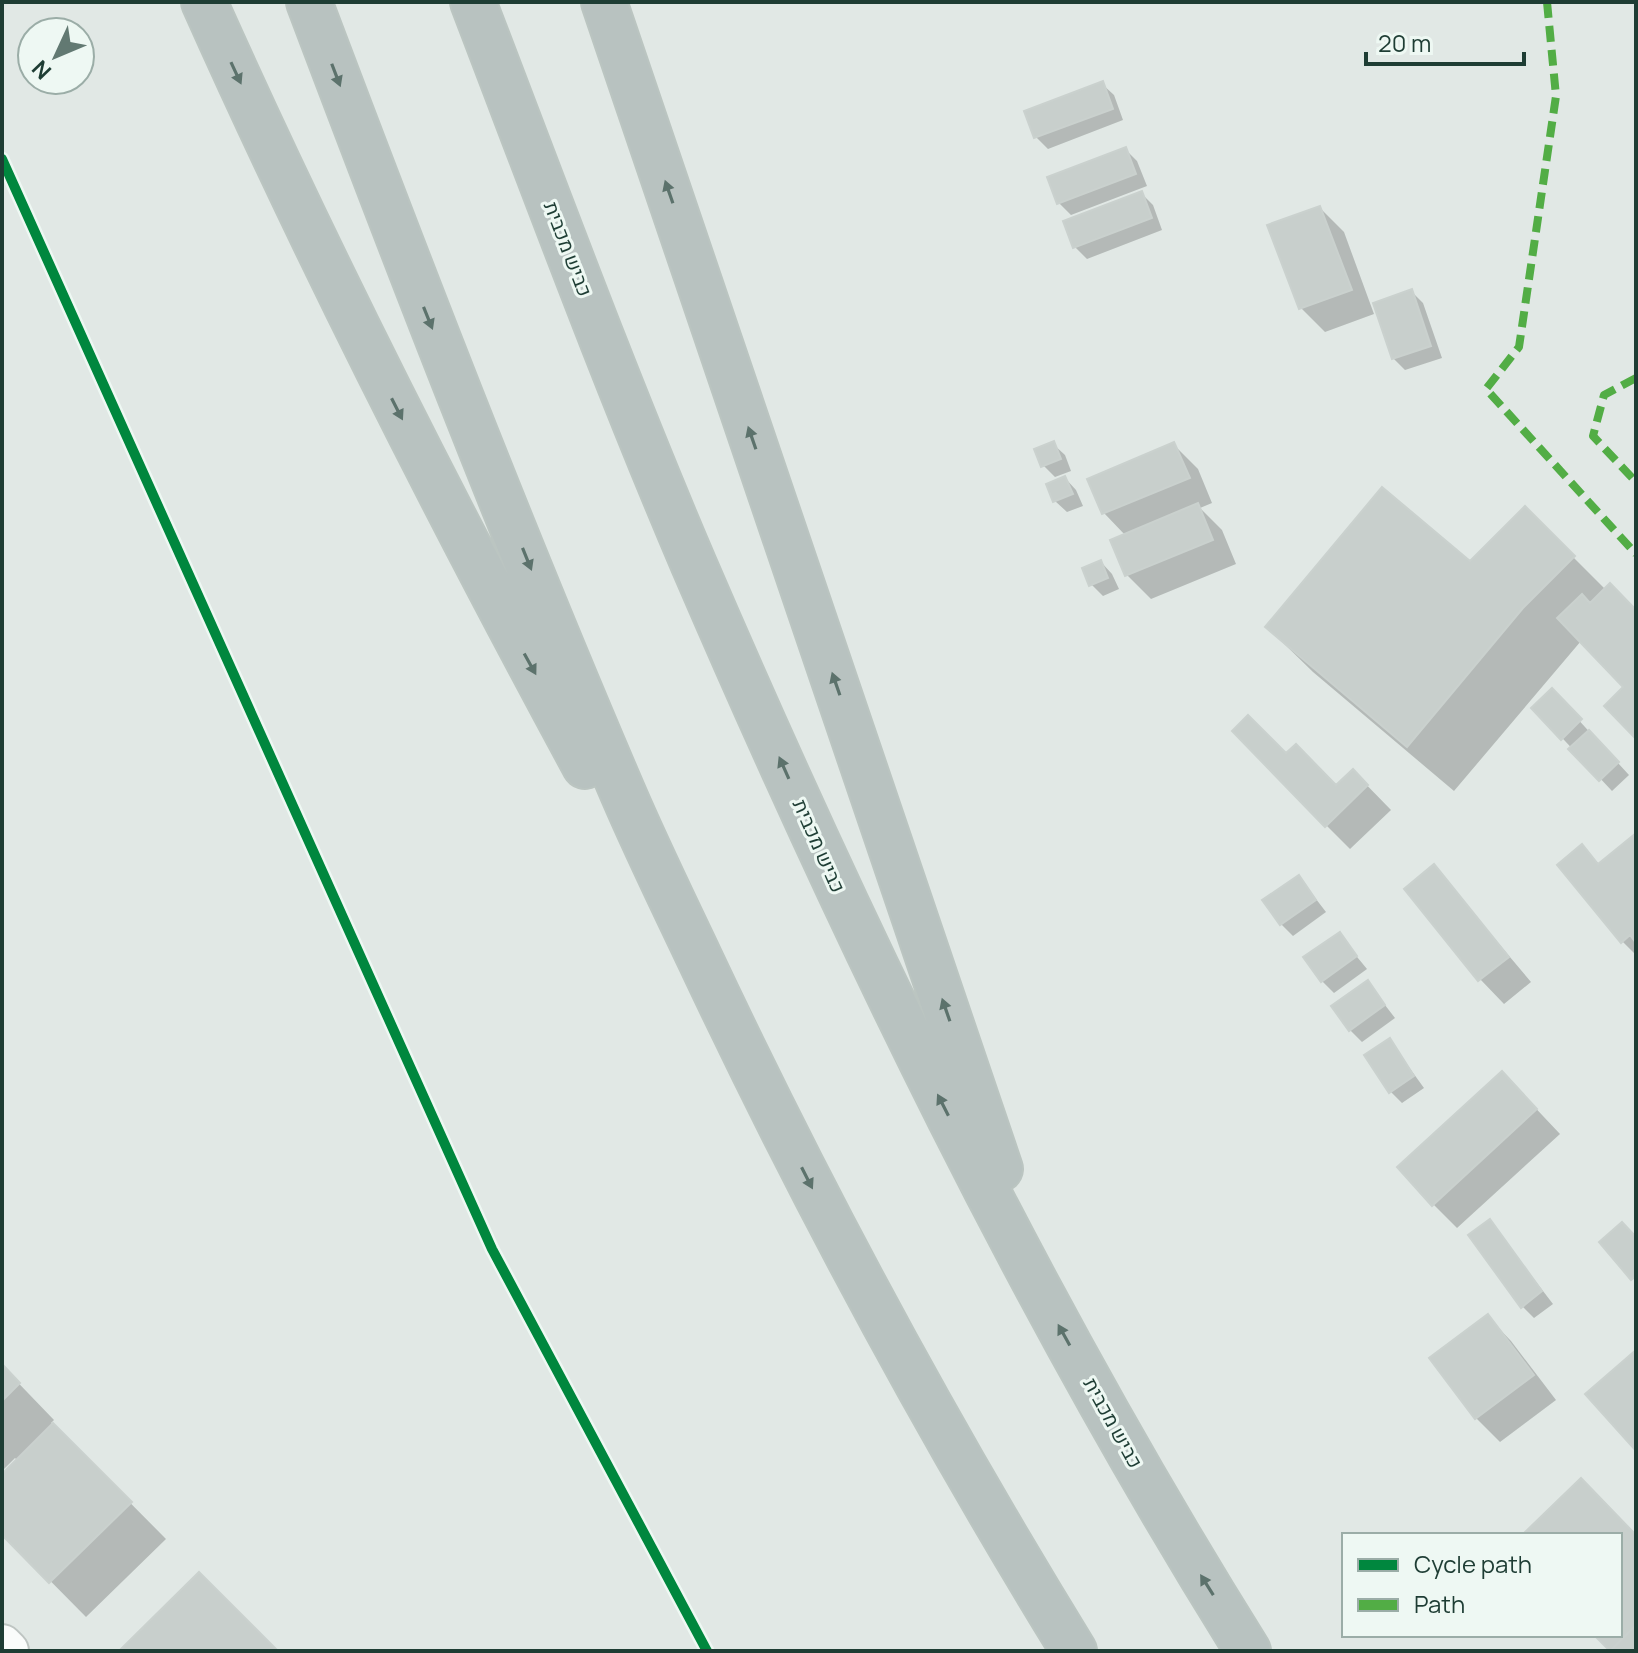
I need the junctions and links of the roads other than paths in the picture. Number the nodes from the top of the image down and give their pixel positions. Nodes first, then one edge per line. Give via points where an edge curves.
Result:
1 (204, 2) edge
2 (309, 2) edge
3 (473, 2) edge
4 (604, 2) edge
5 (782, 1128) junction
6 (1043, 1296) junction
7 (2, 1645) edge
8 (8, 1651) edge
9 (1074, 1651) edge
10 (1248, 1651) edge

1 -> 5 highway via 342,299 462,539
2 -> 5 highway via 425,311 624,796
6 -> 3 highway, כביש מכבית via 890,1001 693,561
6 -> 4 highway
5 -> 9 highway via 978,1495
10 -> 6 highway, כביש מכבית via 1185,1551
7 - 8 street

